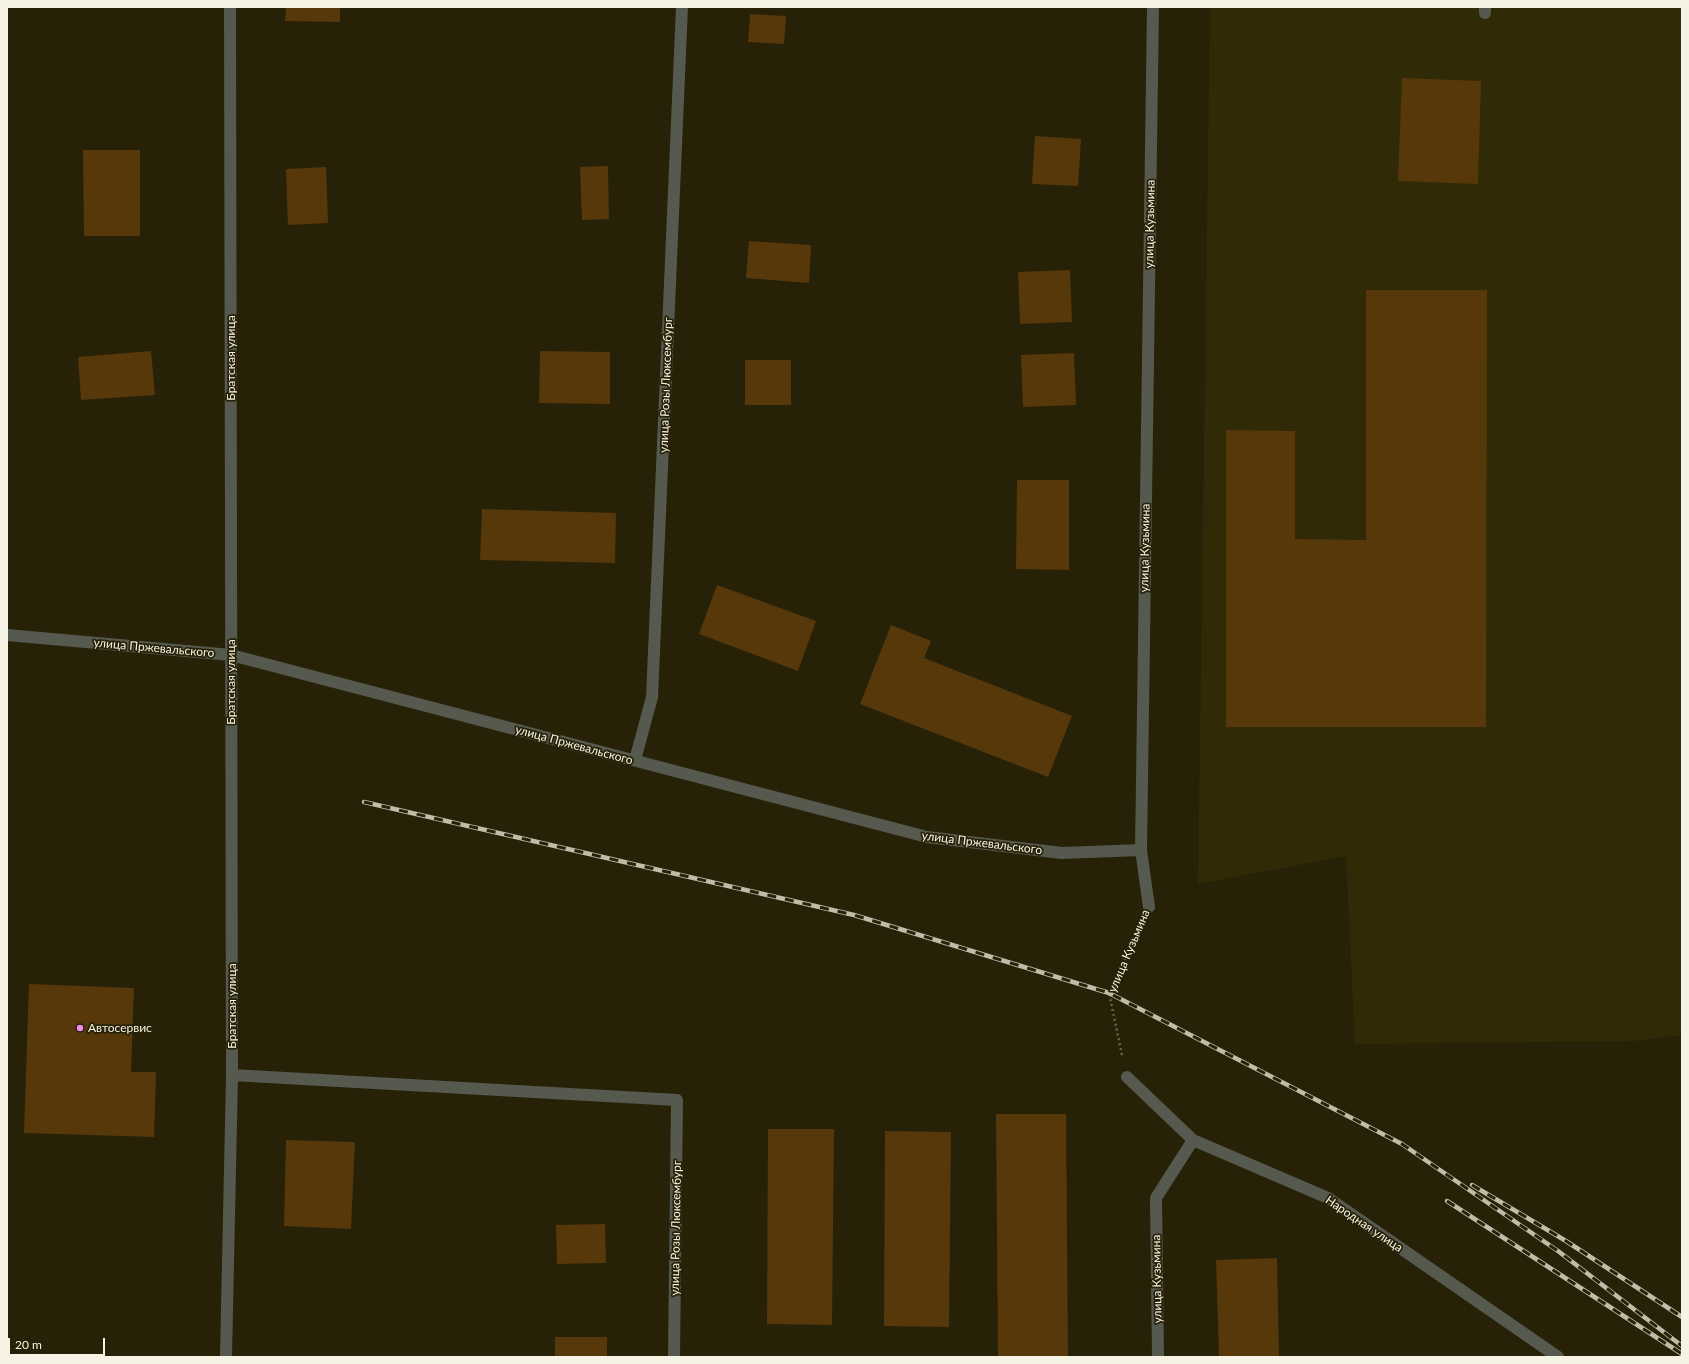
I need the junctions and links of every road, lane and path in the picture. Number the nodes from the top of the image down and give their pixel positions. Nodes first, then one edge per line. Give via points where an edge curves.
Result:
1 (230, 7) edge
2 (682, 7) edge
3 (1153, 7) edge
4 (7, 635) edge
5 (231, 655) junction
6 (635, 760) junction
7 (1141, 850) junction
8 (1149, 907) joint
9 (232, 1075) junction
10 (1127, 1077) joint
11 (1193, 1140) junction
12 (226, 1357) edge
13 (674, 1357) edge
14 (1158, 1357) edge
15 (1558, 1357) edge

1 - 5 street, Братская улица
2 - 6 street, улица Розы Люксембург via 652,697
3 - 7 street, улица Кузьмина
4 - 5 street, улица Пржевальского
5 - 6 street, улица Пржевальского
5 - 9 street, Братская улица
6 - 7 street, улица Пржевальского via 927,837 1062,852
7 - 8 street, улица Кузьмина
8 - 10 path, улица Кузьмина via 1109,993
9 - 12 street, Братская улица
9 - 13 street, улица Розы Люксембург via 677,1100
10 - 11 street, Народная улица
11 - 14 street, улица Кузьмина via 1156,1198
11 - 15 street, Народная улица via 1328,1198

